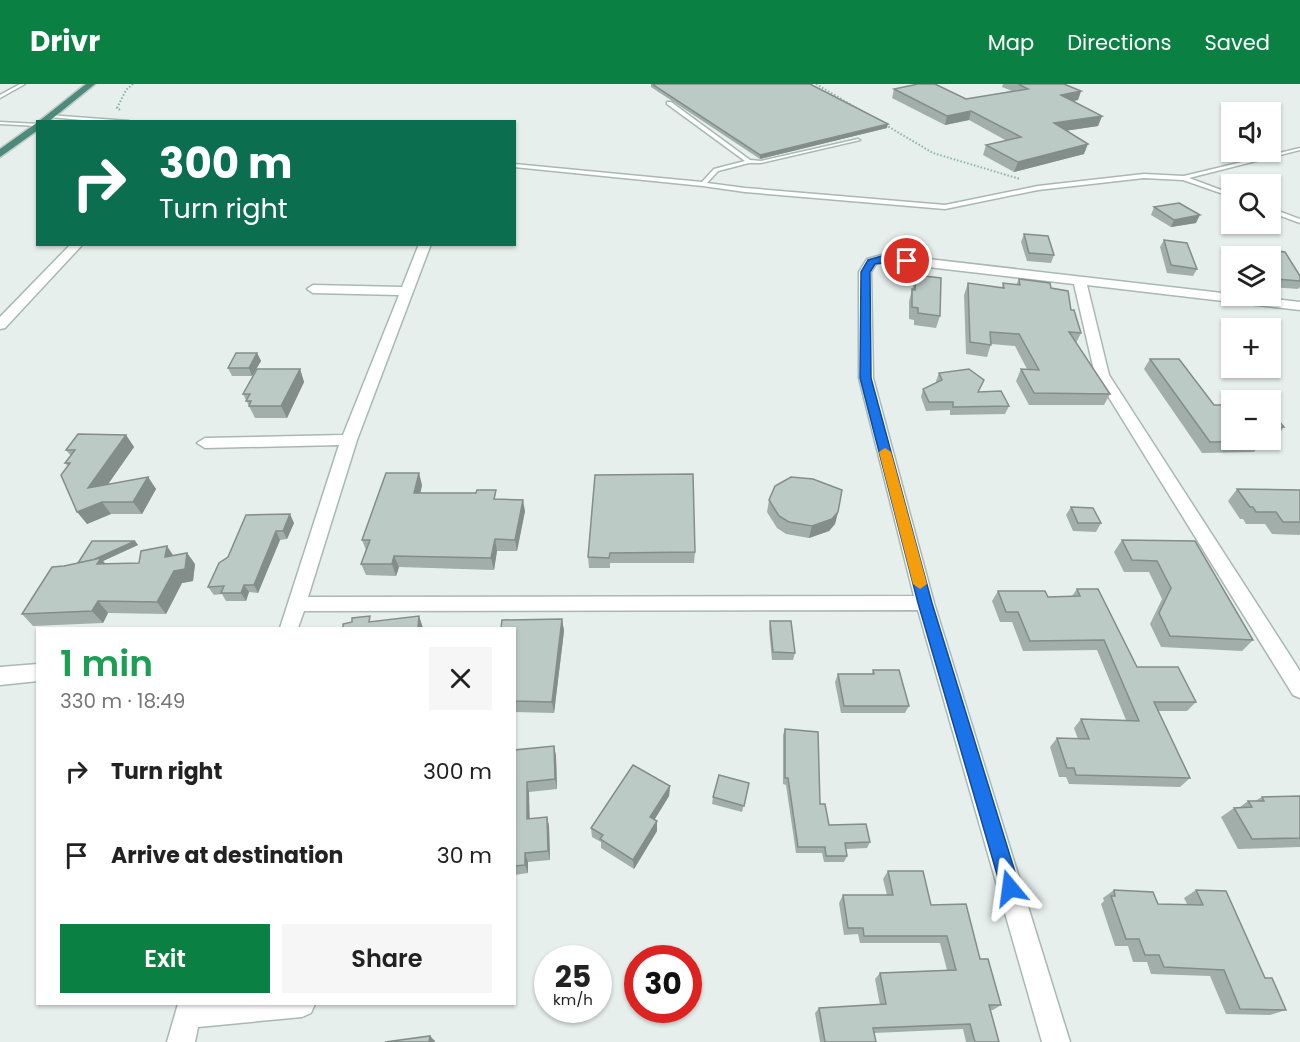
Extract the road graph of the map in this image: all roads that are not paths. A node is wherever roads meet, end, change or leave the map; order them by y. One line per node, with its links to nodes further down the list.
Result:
1 (23, 84): 3 (lane)
2 (91, 84): 5 (highway)
3 (0, 98)
4 (669, 103): 13 (lane)
5 (46, 119): 6 (lane)
6 (74, 120)
7 (0, 123): 8 (lane)
8 (36, 125)
9 (36, 127): 12 (highway)
10 (858, 140): 13 (lane)
11 (1300, 149): 15 (lane)
12 (0, 154)
13 (749, 161): 16 (lane)
14 (516, 165): 16 (lane)
15 (1184, 178): 16 (lane); 17 (lane)
16 (703, 184)
17 (1221, 192)
18 (1281, 214): 19 (lane)
19 (1300, 221)
20 (76, 246): 26 (street)
21 (424, 246): 24 (street)
22 (1080, 281): 25 (street); 29 (street); 34 (street)
23 (313, 289): 24 (street)
24 (407, 291): 27 (street)
25 (1300, 306)
26 (0, 325)
27 (349, 440): 28 (street); 30 (street)
28 (205, 443)
29 (925, 603): 30 (street); 38 (street)
30 (297, 604): 31 (street)
31 (289, 627)
32 (36, 672): 33 (street)
33 (0, 676)
34 (1300, 689)
35 (279, 1005): 36 (street)
36 (189, 1009): 37 (street)
37 (181, 1042)
38 (1056, 1042)

